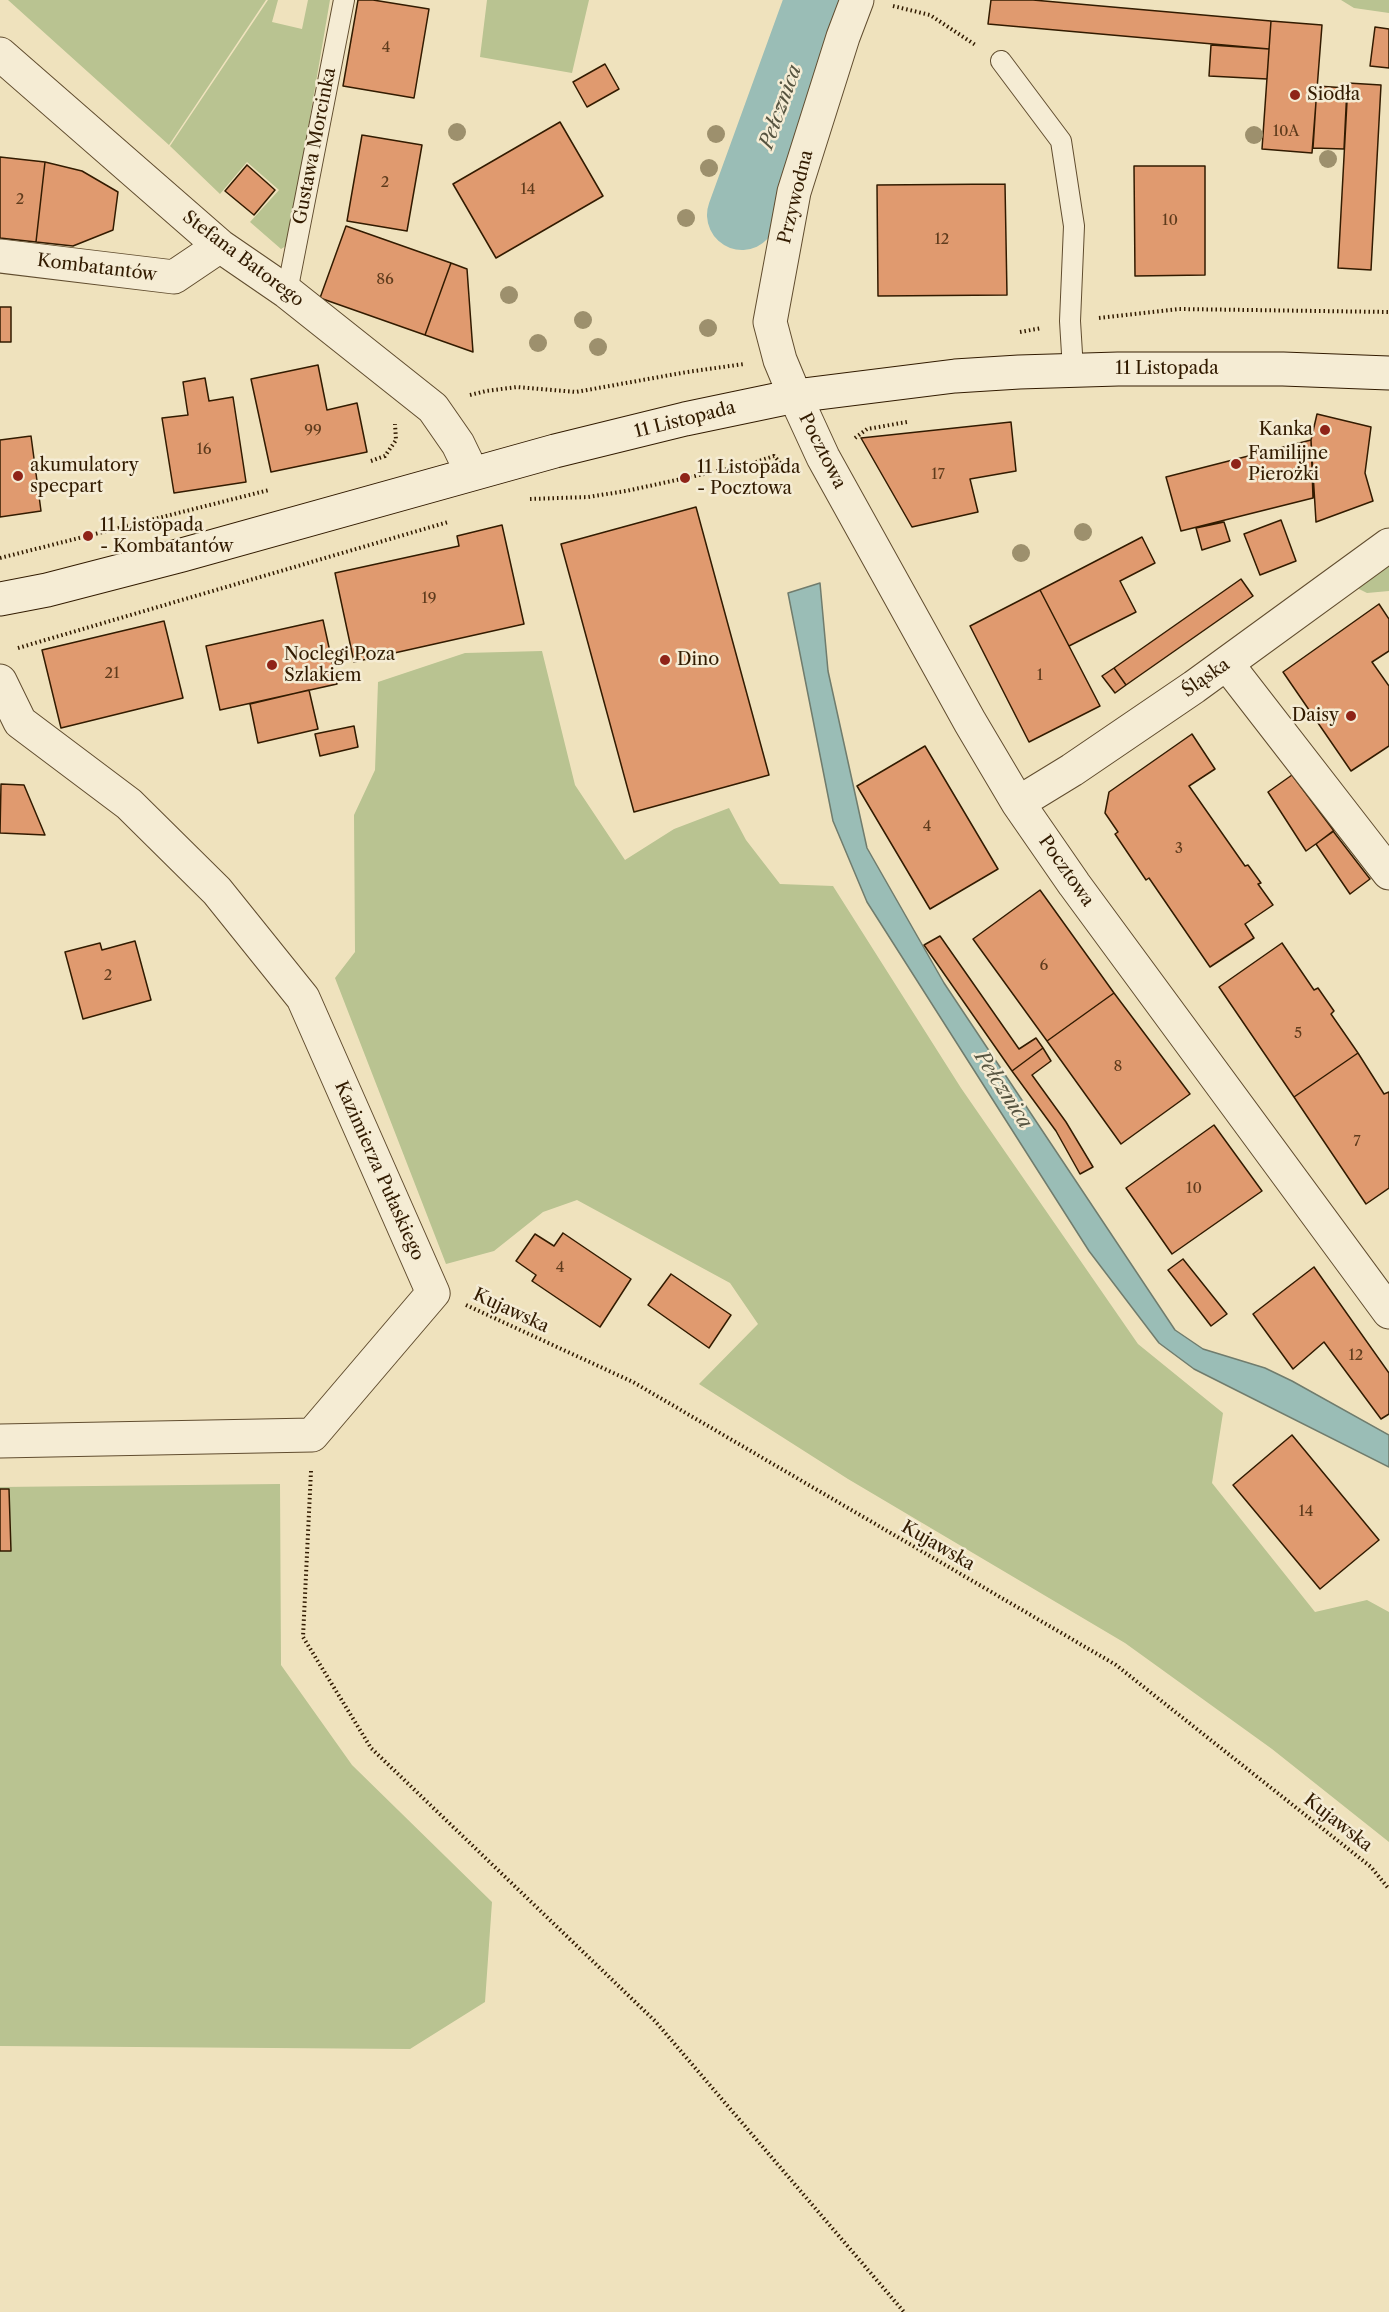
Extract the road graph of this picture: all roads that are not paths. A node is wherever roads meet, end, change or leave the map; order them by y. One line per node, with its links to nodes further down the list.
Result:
1 (344, 0): 7 (lane, Gustawa Morcinka)
2 (857, 0): 10 (street, Przywodna)
3 (0, 54): 5 (street, Stefana Batorego)
4 (1001, 61): 8 (lane)
5 (220, 246): 6 (street, Kombatantów); 7 (street, Stefana Batorego)
6 (0, 256)
7 (287, 292): 11 (street, Stefana Batorego)
8 (1073, 370): 9 (street, 11 Listopada); 10 (street, 11 Listopada)
9 (1389, 373)
10 (795, 396): 11 (street, 11 Listopada); 16 (street, Pocztowa)
11 (472, 473): 13 (street, 11 Listopada)
12 (1389, 545): 14 (street, Śląska)
13 (0, 600)
14 (1227, 664): 16 (street, Śląska); 17 (street)
15 (0, 681): 19 (street, Kazimierza Pułaskiego)
16 (1018, 803): 18 (street, Pocztowa)
17 (1389, 873)
18 (1389, 1312)
19 (0, 1441)

